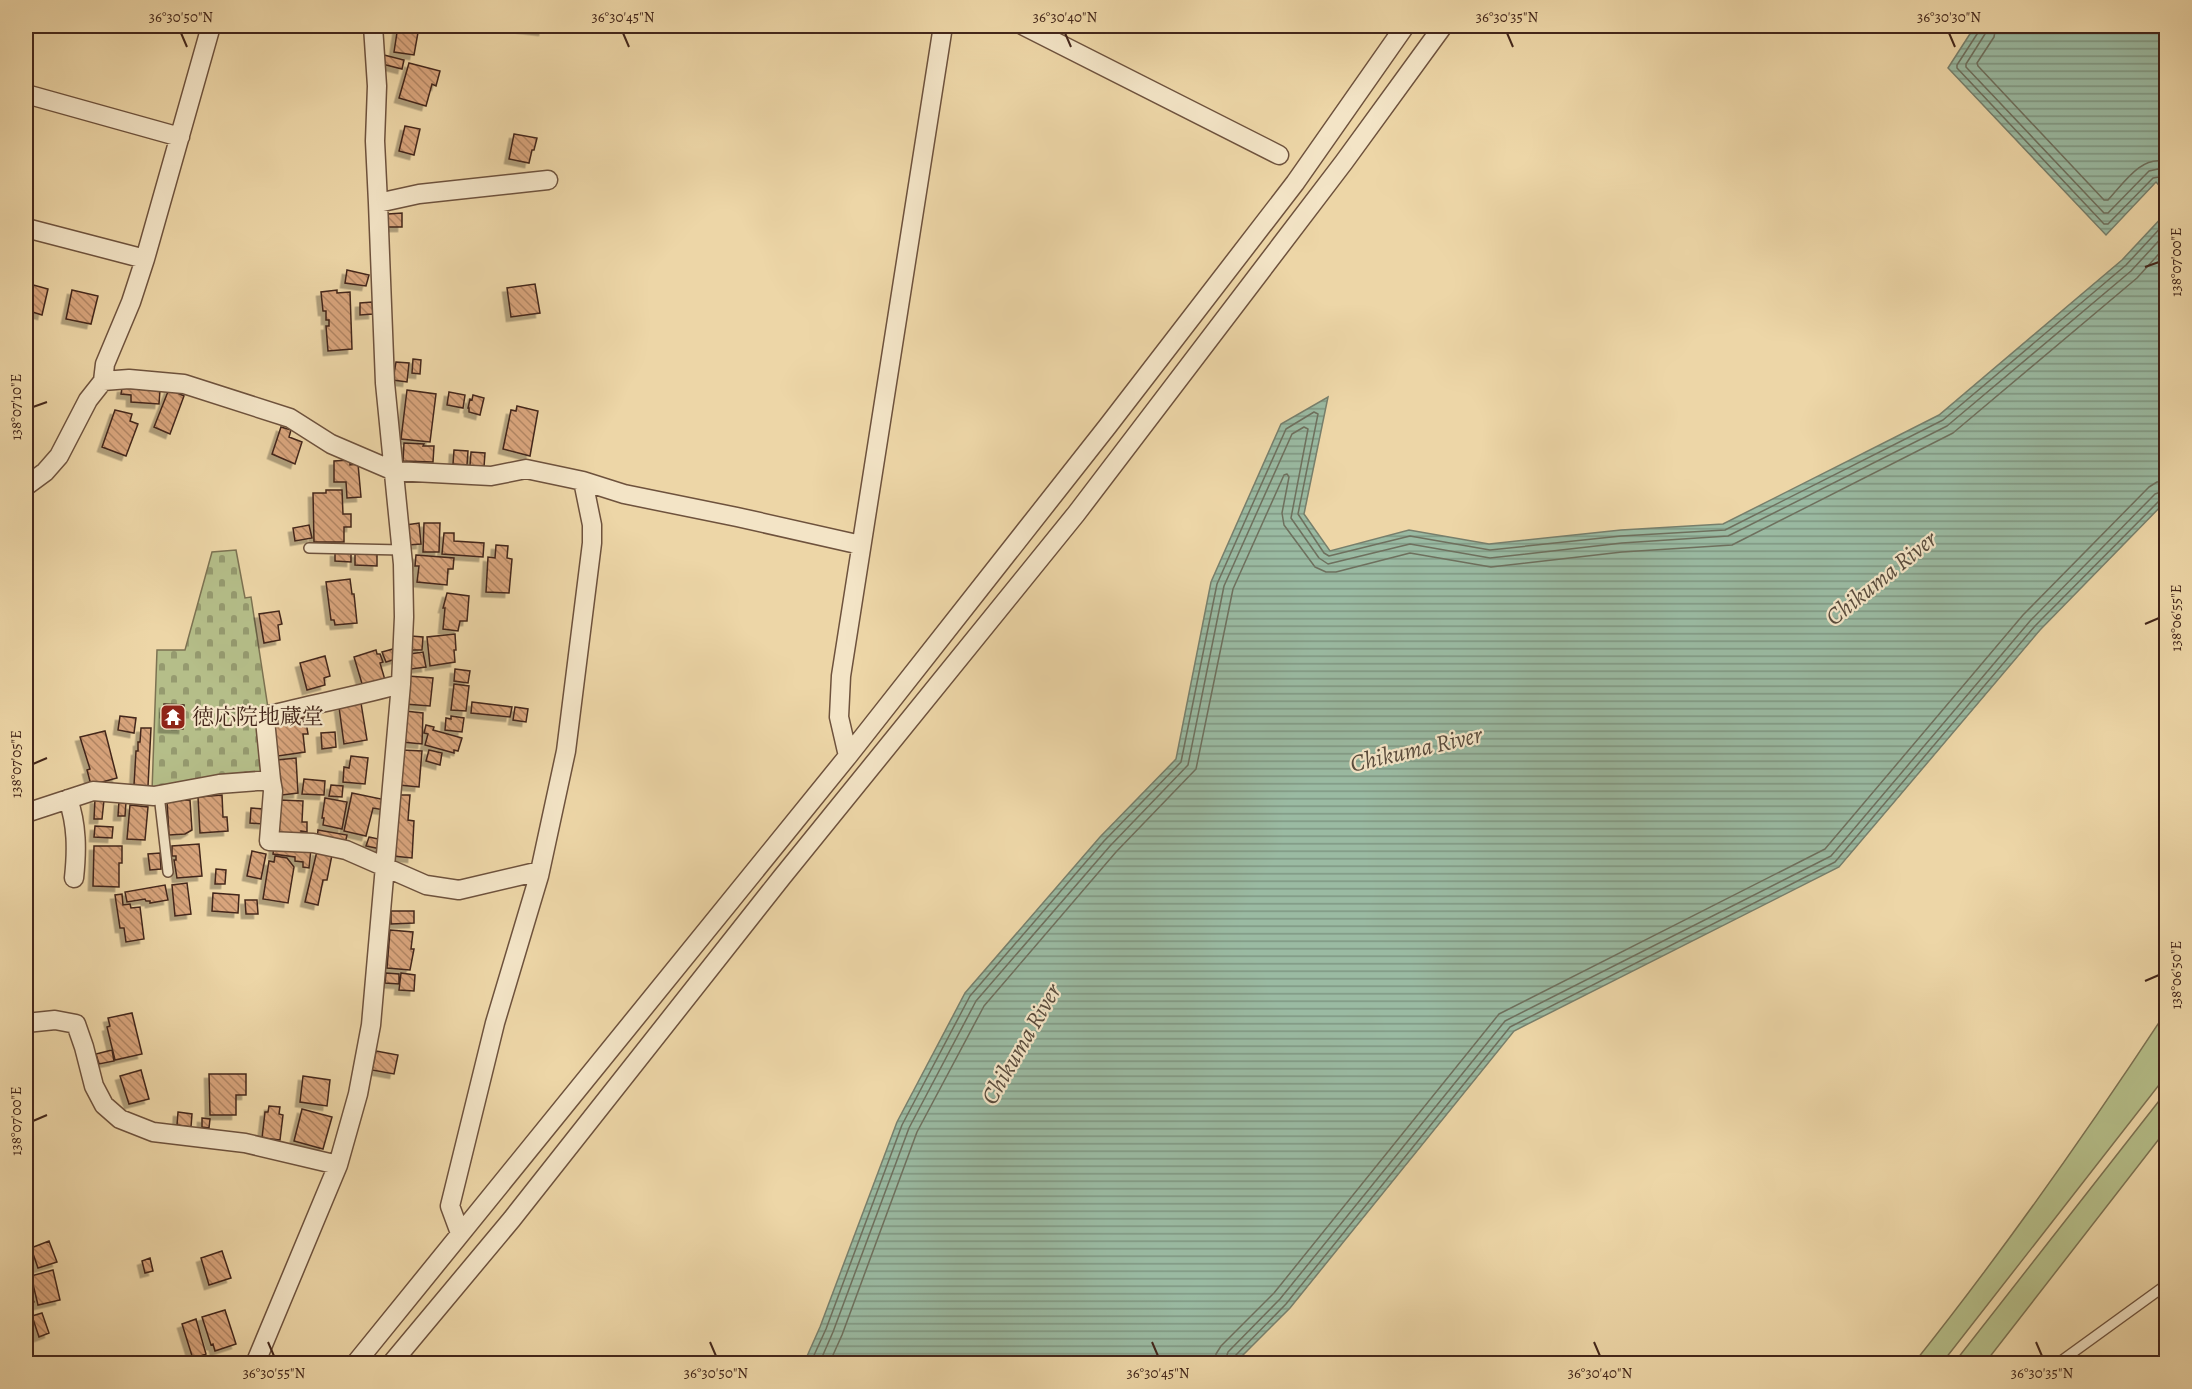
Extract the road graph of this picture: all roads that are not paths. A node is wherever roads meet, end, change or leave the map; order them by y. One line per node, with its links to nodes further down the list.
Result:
1 (211, 26): 8 (street)
2 (373, 26): 11 (street)
3 (943, 26): 18 (street)
4 (1024, 26): 9 (street)
5 (1405, 26): 22 (street)
6 (1443, 26): 37 (street)
7 (26, 94): 8 (street)
8 (180, 137): 13 (street)
9 (1279, 155)
10 (548, 180): 11 (street)
11 (378, 202): 15 (street)
12 (26, 228): 13 (street)
13 (145, 259): 14 (street)
14 (103, 381): 15 (street); 17 (street)
15 (394, 471): 16 (street); 20 (street)
16 (583, 481): 18 (street); 28 (street)
17 (26, 486)
18 (861, 545): 22 (street)
19 (309, 548): 20 (lane)
20 (402, 550): 21 (street)
21 (400, 684): 23 (street); 27 (street)
22 (848, 756): 33 (street)
23 (271, 780): 24 (street); 27 (street)
24 (159, 795): 25 (street); 29 (lane)
25 (68, 798): 26 (street); 30 (street)
26 (26, 813)
27 (386, 866): 28 (street); 32 (street)
28 (540, 871): 33 (street)
29 (168, 872)
30 (74, 878)
31 (26, 1023): 32 (street)
32 (338, 1165): 35 (street)
33 (460, 1233): 36 (street)
34 (2166, 1286): 38 (lane)
35 (255, 1364)
36 (355, 1364)
37 (391, 1364)
38 (2057, 1364)

